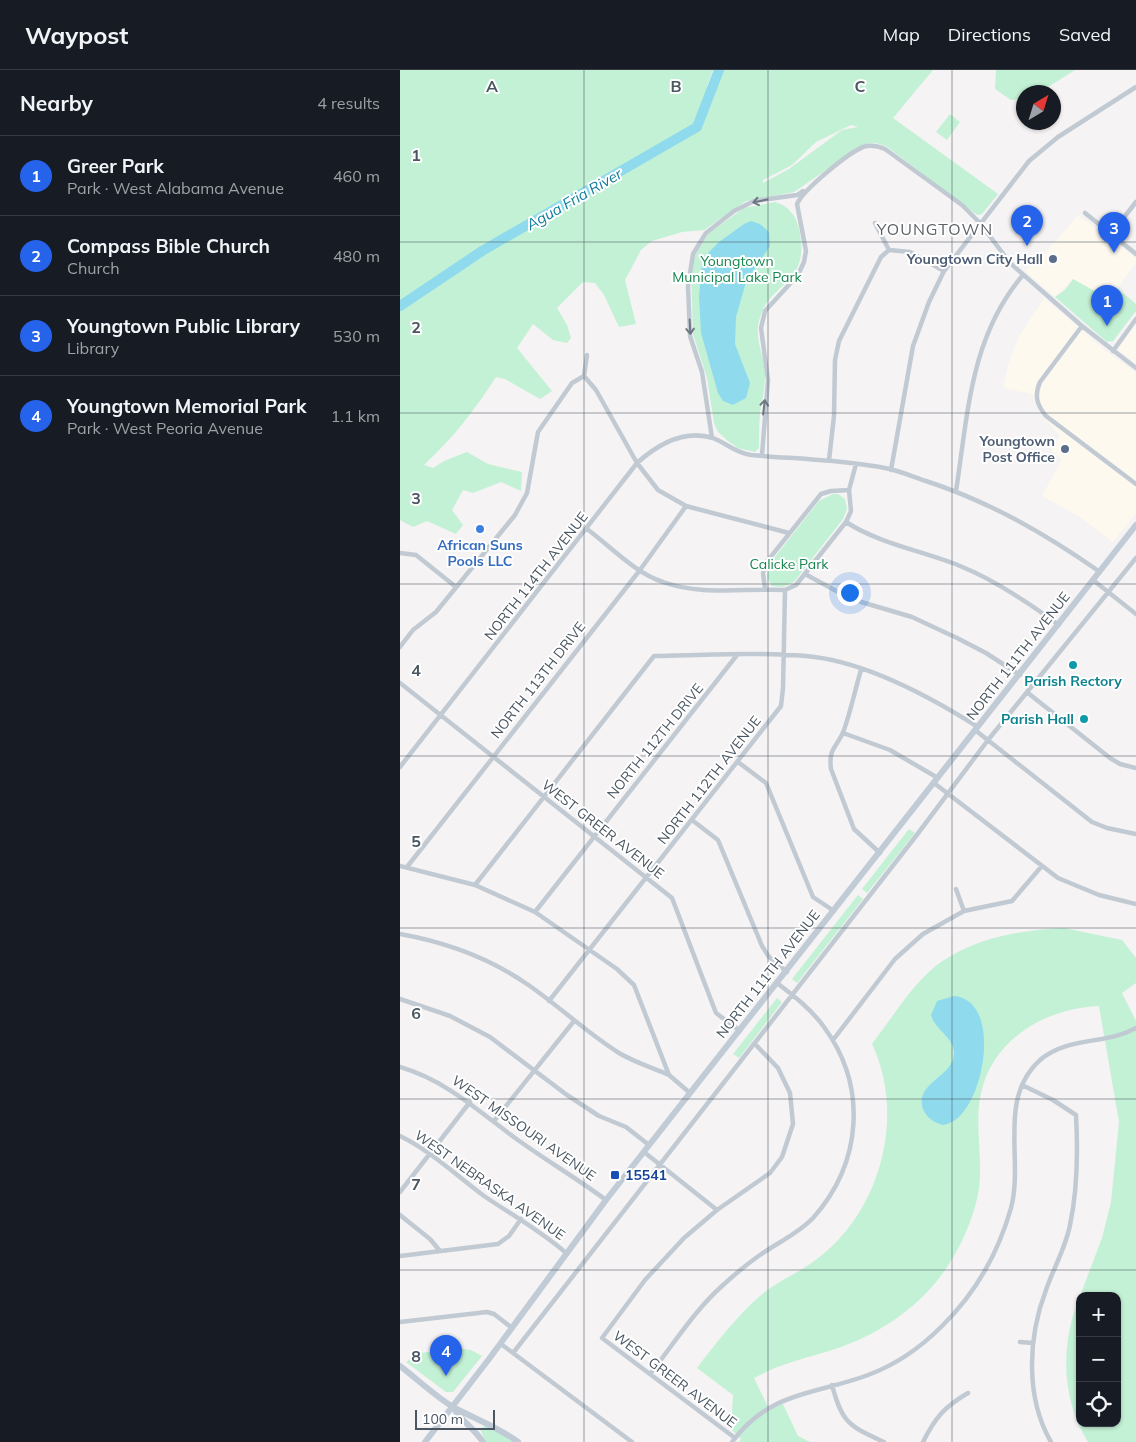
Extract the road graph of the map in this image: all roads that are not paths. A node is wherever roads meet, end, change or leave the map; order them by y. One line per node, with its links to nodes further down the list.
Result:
1 (1136, 87): 6 (street)
2 (807, 189): 6 (street); 18 (street, one-way to 18); 19 (street, one-way to 2)
3 (1136, 202): 7 (street)
4 (1085, 213): 7 (street)
5 (875, 223): 8 (street)
6 (980, 223): 10 (street); 11 (street)
7 (1111, 234): 9 (street)
8 (889, 250): 10 (street); 20 (street)
9 (1136, 254)
10 (944, 272): 23 (street)
11 (1023, 275): 13 (street); 26 (street)
12 (1136, 319): 14 (street)
13 (1082, 326): 14 (street); 24 (street)
14 (1113, 351): 16 (street)
15 (587, 355): 17 (street)
16 (1136, 368)
17 (584, 376): 21 (street); 38 (street)
18 (712, 438): 19 (street); 21 (street, NORTH 114TH AVENUE)
19 (762, 455): 20 (street)
20 (829, 460): 22 (street)
21 (637, 463): 27 (street); 30 (street, NORTH 114TH AVENUE)
22 (856, 464): 23 (street); 25 (street)
23 (891, 470): 26 (street)
24 (1136, 484)
25 (849, 490): 28 (street); 31 (street)
26 (956, 491): 35 (street)
27 (686, 506): 31 (street); 34 (street, NORTH 113TH DRIVE)
28 (846, 522): 36 (street); 43 (street)
29 (1136, 526): 35 (street, NORTH 111TH AVENUE)
30 (587, 529): 34 (street); 51 (street, NORTH 114TH AVENUE)
31 (789, 533): 39 (street)
32 (400, 553): 38 (street)
33 (1136, 558): 41 (street, NORTH 111TH AVENUE)
34 (640, 570): 39 (street); 55 (street, NORTH 113TH DRIVE)
35 (1100, 572): 37 (street, NORTH 111TH AVENUE)
36 (805, 574): 40 (street); 48 (street)
37 (1094, 580): 41 (street); 43 (street, NORTH 111TH AVENUE)
38 (456, 586): 44 (street)
39 (765, 589): 40 (street)
40 (785, 590): 46 (street, NORTH 112TH AVENUE)
41 (1109, 592): 42 (street); 50 (street, NORTH 111TH AVENUE)
42 (1136, 614)
43 (1059, 625): 48 (street, NORTH 111TH AVENUE)
44 (400, 647)
45 (737, 655): 46 (street); 61 (street); 64 (street, NORTH 112TH DRIVE)
46 (785, 656): 47 (street); 56 (street, NORTH 112TH AVENUE)
47 (861, 670): 52 (street); 53 (street)
48 (1020, 675): 52 (street, NORTH 111TH AVENUE)
49 (400, 683): 51 (street, WEST GREER AVENUE)
50 (1028, 693): 54 (street, NORTH 111TH AVENUE); 58 (street)
51 (440, 715): 55 (street, WEST GREER AVENUE); 57 (street, NORTH 114TH AVENUE)
52 (977, 729): 54 (street); 59 (street, NORTH 111TH AVENUE)
53 (843, 733): 59 (street); 65 (street)
54 (988, 740): 60 (street, NORTH 111TH AVENUE); 63 (street)
55 (492, 756): 61 (street, WEST GREER AVENUE); 67 (street, NORTH 113TH DRIVE)
56 (738, 762): 62 (street, NORTH 112TH AVENUE); 73 (street)
57 (400, 767)
58 (1136, 768)
59 (936, 781): 60 (street); 65 (street, NORTH 111TH AVENUE)
60 (948, 794): 68 (street); 80 (street, NORTH 111TH AVENUE)
61 (543, 797): 64 (street, WEST GREER AVENUE); 70 (street)
62 (692, 820): 69 (street, NORTH 112TH AVENUE); 78 (street)
63 (1136, 834)
64 (593, 836): 69 (street, WEST GREER AVENUE); 75 (street, NORTH 112TH DRIVE)
65 (880, 853): 73 (street, NORTH 111TH AVENUE)
66 (400, 866): 67 (street)
67 (408, 867): 70 (street)
68 (1041, 867): 72 (street); 74 (street)
69 (646, 877): 77 (street, NORTH 112TH AVENUE); 85 (street, WEST GREER AVENUE)
70 (475, 885): 75 (street)
71 (956, 889): 74 (street)
72 (1136, 904)
73 (834, 911): 78 (street, NORTH 111TH AVENUE)
74 (964, 911): 86 (street)
75 (535, 912): 77 (street)
76 (400, 934): 82 (street)
77 (590, 949): 82 (street, NORTH 112TH AVENUE); 90 (street)
78 (786, 972): 79 (street, NORTH 111TH AVENUE)
79 (777, 983): 80 (street); 85 (street, NORTH 111TH AVENUE)
80 (793, 996): 86 (street); 87 (street, NORTH 111TH AVENUE)
81 (400, 999): 89 (street)
82 (548, 1001): 83 (street)
83 (574, 1021): 89 (street); 90 (street)
84 (1136, 1028): 91 (street)
85 (740, 1031): 92 (street, NORTH 111TH AVENUE)
86 (833, 1040): 115 (street)
87 (755, 1044): 99 (street, NORTH 111TH AVENUE); 102 (street)
88 (400, 1067): 93 (street, WEST MISSOURI AVENUE)
89 (534, 1070): 94 (street); 96 (street)
90 (668, 1075): 92 (street)
91 (1022, 1085): 111 (street); 116 (street)
92 (690, 1093): 96 (street, NORTH 111TH AVENUE)
93 (470, 1102): 94 (street, WEST MISSOURI AVENUE); 98 (street)
94 (494, 1122): 101 (street, WEST MISSOURI AVENUE)
95 (400, 1136): 98 (street, WEST NEBRASKA AVENUE)
96 (649, 1145): 97 (street, NORTH 111TH AVENUE)
97 (644, 1152): 99 (street); 101 (street, NORTH 111TH AVENUE)
98 (429, 1154): 100 (street); 104 (street, WEST NEBRASKA AVENUE)
99 (660, 1165): 102 (street); 113 (street, NORTH 111TH AVENUE)
100 (400, 1192)
101 (606, 1200): 106 (street, NORTH 111TH AVENUE)
102 (717, 1210): 115 (street, WEST GREER AVENUE)
103 (400, 1215): 105 (street)
104 (522, 1219): 105 (street); 106 (street, WEST NEBRASKA AVENUE)
105 (440, 1251): 107 (street)
106 (566, 1253): 109 (street, NORTH 111TH AVENUE)
107 (400, 1256)
108 (400, 1322): 109 (street)
109 (512, 1328): 112 (street, NORTH 111TH AVENUE)
110 (1020, 1342): 111 (street)
111 (1033, 1343): 126 (street)
112 (501, 1344): 113 (street); 118 (street, NORTH 111TH AVENUE)
113 (513, 1353): 123 (street)
114 (400, 1366): 118 (street)
115 (650, 1374): 119 (street, WEST GREER AVENUE)
116 (832, 1385): 119 (street); 124 (street)
117 (968, 1393): 125 (street)
118 (453, 1406): 120 (street, NORTH 111TH AVENUE); 121 (street); 122 (street)
119 (734, 1440)
120 (425, 1442)
121 (483, 1442)
122 (518, 1442)
123 (632, 1442)
124 (884, 1442)
125 (923, 1442)
126 (1051, 1442)

